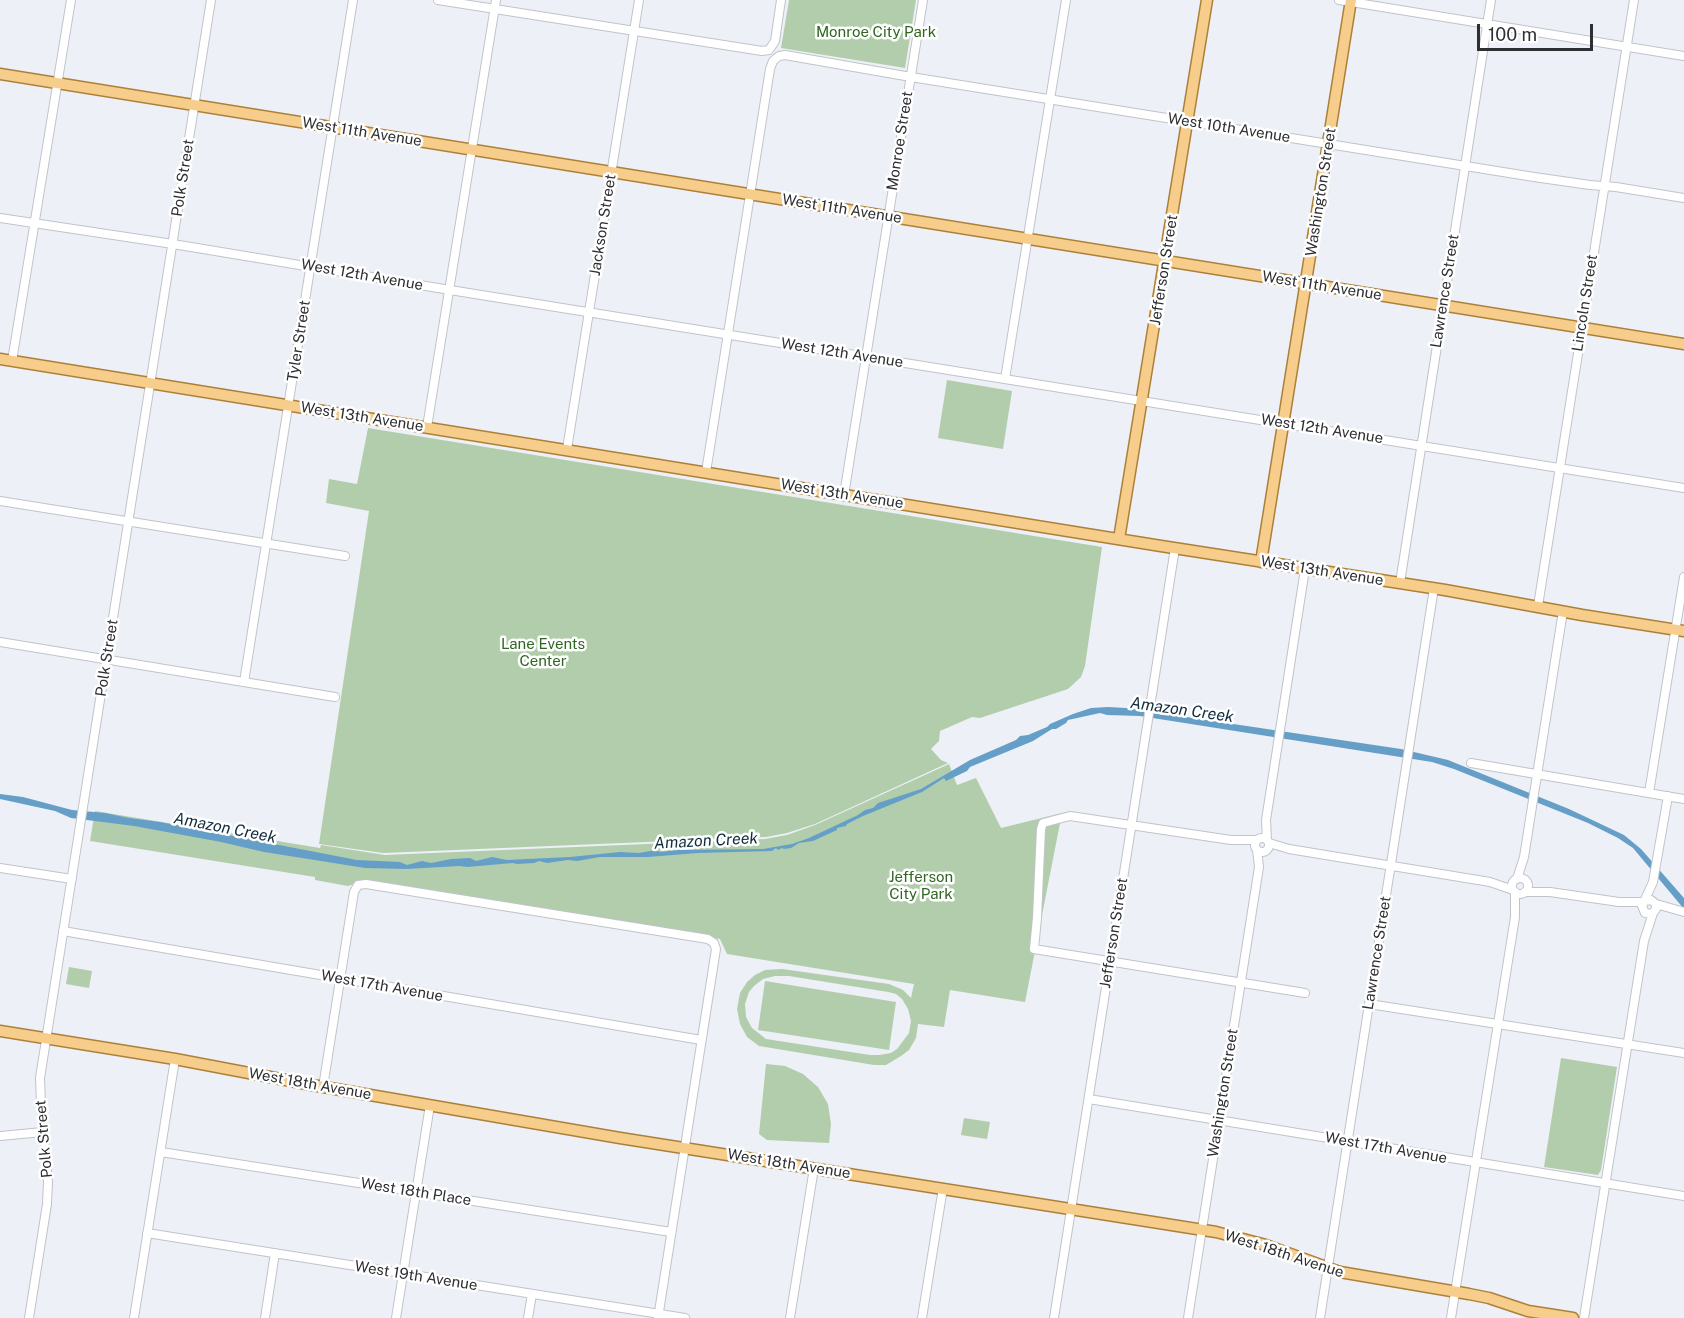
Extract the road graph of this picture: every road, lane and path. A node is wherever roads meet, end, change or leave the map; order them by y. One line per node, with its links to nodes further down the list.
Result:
1 (70, 0): 21 (street)
2 (211, 0): 23 (street, Polk Street)
3 (353, 0): 25 (street, Tyler Street)
4 (438, 0): 14 (street)
5 (639, 0): 16 (street, Jackson Street)
6 (781, 0): 16 (street)
7 (923, 0): 20 (street, Monroe Street)
8 (1066, 0): 22 (street)
9 (1207, 0): 24 (main road, Jefferson Street)
10 (1339, 0): 13 (street)
11 (1491, 0): 15 (street, Lawrence Street)
12 (1634, 0): 17 (street, Lincoln Street)
13 (1351, 1): 15 (street); 26 (main road, Washington Street)
14 (495, 5): 16 (street); 27 (street)
15 (1487, 24): 17 (street); 28 (street, Lawrence Street)
16 (634, 32): 29 (street, Jackson Street)
17 (1626, 47): 18 (street); 30 (street, Lincoln Street)
18 (1684, 56)
19 (0, 74): 21 (main road, West 11th Avenue)
20 (911, 77): 22 (street, West 10th Avenue); 31 (street, West 10th Avenue); 33 (street, Monroe Street)
21 (57, 84): 23 (main road, West 11th Avenue); 35 (street)
22 (1050, 99): 24 (street, West 10th Avenue); 36 (street)
23 (194, 106): 25 (main road, West 11th Avenue); 37 (street, Polk Street)
24 (1187, 121): 26 (street, West 10th Avenue); 38 (main road, Jefferson Street)
25 (333, 128): 27 (main road, West 11th Avenue); 39 (street, Tyler Street)
26 (1329, 143): 28 (street, West 10th Avenue); 40 (main road, Washington Street)
27 (472, 150): 29 (main road, West 11th Avenue); 41 (street)
28 (1465, 165): 30 (street, West 10th Avenue); 42 (street, Lawrence Street)
29 (611, 172): 31 (main road, West 11th Avenue); 43 (street, Jackson Street)
30 (1604, 186): 32 (street, West 10th Avenue); 44 (street, Lincoln Street)
31 (749, 195): 33 (main road, West 11th Avenue); 45 (street)
32 (1684, 198)
33 (888, 217): 36 (main road, West 11th Avenue); 47 (street, Monroe Street)
34 (0, 218): 35 (street, West 12th Avenue)
35 (35, 223): 37 (street, West 12th Avenue); 49 (street)
36 (1027, 239): 38 (main road, West 11th Avenue); 50 (street)
37 (173, 244): 39 (street, West 12th Avenue); 51 (street, Polk Street)
38 (1165, 261): 40 (main road, West 11th Avenue); 52 (main road, Jefferson Street)
39 (310, 266): 41 (street, West 12th Avenue); 53 (street, Tyler Street)
40 (1305, 284): 42 (main road, West 11th Avenue); 54 (main road, Washington Street)
41 (450, 290): 43 (street, West 12th Avenue); 55 (street)
42 (1443, 306): 44 (main road, West 11th Avenue); 56 (street, Lawrence Street)
43 (589, 312): 45 (street, West 12th Avenue); 57 (street, Jackson Street)
44 (1581, 327): 46 (main road, West 11th Avenue); 58 (street, Lincoln Street)
45 (728, 334): 47 (street, West 12th Avenue); 59 (street)
46 (1684, 344)
47 (866, 356): 50 (street, West 12th Avenue); 61 (street, Monroe Street)
48 (0, 359): 49 (main road, West 13th Avenue)
49 (12, 361): 51 (main road, West 13th Avenue)
50 (1005, 379): 52 (street, West 12th Avenue)
51 (150, 383): 53 (main road, West 13th Avenue); 63 (street, Polk Street)
52 (1142, 401): 54 (street, West 12th Avenue); 64 (main road, Jefferson Street)
53 (289, 405): 55 (main road, West 13th Avenue); 65 (street, Tyler Street)
54 (1283, 423): 56 (street, West 12th Avenue); 68 (main road, Washington Street)
55 (427, 427): 57 (main road, West 13th Avenue)
56 (1421, 445): 58 (street, West 12th Avenue); 71 (street, Lawrence Street)
57 (567, 449): 59 (main road, West 13th Avenue)
58 (1559, 468): 60 (street, West 12th Avenue); 73 (street, Lincoln Street)
59 (706, 472): 61 (main road, West 13th Avenue)
60 (1684, 488)
61 (844, 495): 64 (main road, West 13th Avenue)
62 (0, 501): 63 (street)
63 (128, 522): 65 (street); 77 (street, Polk Street)
64 (1119, 539): 66 (main road, West 13th Avenue)
65 (267, 544): 67 (street); 78 (street, Tyler Street)
66 (1175, 548): 68 (main road, West 13th Avenue); 85 (street, Jefferson Street)
67 (345, 556)
68 (1261, 561): 69 (main road, West 13th Avenue)
69 (1305, 569): 71 (main road, West 13th Avenue); 86 (street, Washington Street)
70 (1684, 577): 75 (street)
71 (1400, 583): 72 (main road, West 13th Avenue)
72 (1434, 588): 73 (main road, West 13th Avenue); 87 (street, Lawrence Street)
73 (1538, 606): 74 (main road, West 13th Avenue)
74 (1563, 611): 75 (main road, West 13th Avenue); 81 (street)
75 (1679, 630): 82 (street)
76 (0, 642): 77 (street)
77 (107, 660): 78 (street); 89 (street, Polk Street)
78 (244, 681): 79 (street)
79 (334, 697)
80 (1471, 764): 81 (street)
81 (1537, 775): 82 (street); 90 (street)
82 (1649, 793): 83 (street)
83 (1668, 796): 84 (street); 91 (street)
84 (1684, 799)
85 (1132, 826): 86 (street); 94 (street, Jefferson Street); 94 (street)
86 (1262, 845): 87 (street); 96 (street, Washington Street)
87 (1390, 866): 90 (street); 98 (street, Lawrence Street)
88 (0, 868): 89 (street)
89 (72, 879): 93 (street, Polk Street)
90 (1520, 887): 91 (street); 99 (street)
91 (1649, 907): 92 (street); 103 (street)
92 (1683, 912)
93 (63, 931): 95 (street, West 17th Avenue); 101 (street, Polk Street)
94 (1110, 961): 96 (street); 107 (street, Jefferson Street)
95 (340, 979): 102 (street, West 17th Avenue); 102 (street); 106 (street)
96 (1241, 982): 97 (street); 109 (street, Washington Street)
97 (1305, 993)
98 (1369, 1004): 99 (street); 112 (street, Lawrence Street)
99 (1498, 1024): 103 (street); 115 (street)
100 (0, 1031): 101 (main road, West 18th Avenue)
101 (46, 1039): 105 (main road, West 18th Avenue); 110 (street, Polk Street)
102 (701, 1040): 113 (street)
103 (1626, 1045): 104 (street); 117 (street)
104 (1684, 1053)
105 (175, 1059): 106 (main road, West 18th Avenue); 114 (street)
106 (323, 1087): 108 (main road, West 18th Avenue)
107 (1089, 1099): 109 (street, West 17th Avenue); 121 (street, Jefferson Street)
108 (430, 1105): 113 (main road, West 18th Avenue); 119 (street)
109 (1219, 1120): 112 (street, West 17th Avenue); 122 (street, Washington Street)
110 (43, 1132): 111 (street); 131 (street, Polk Street)
111 (0, 1137)
112 (1347, 1141): 115 (street, West 17th Avenue); 126 (street, Lawrence Street)
113 (685, 1148): 116 (main road, West 18th Avenue); 123 (street)
114 (160, 1152): 119 (street, West 18th Place); 124 (street)
115 (1476, 1163): 117 (street, West 17th Avenue); 128 (street)
116 (814, 1168): 118 (main road, West 18th Avenue); 137 (street)
117 (1605, 1184): 120 (street, West 17th Avenue); 144 (street)
118 (943, 1188): 121 (main road, West 18th Avenue); 138 (street)
119 (416, 1192): 123 (street, West 18th Place); 127 (street)
120 (1684, 1196)
121 (1071, 1209): 122 (main road, West 18th Avenue); 139 (street, Jefferson Street)
122 (1201, 1230): 126 (main road, West 18th Avenue); 140 (street, Washington Street)
123 (671, 1232): 130 (street)
124 (147, 1233): 125 (street, West 19th Avenue); 132 (street)
125 (275, 1253): 127 (street, West 19th Avenue); 133 (street)
126 (1328, 1268): 128 (main road, West 18th Avenue); 141 (street, Lawrence Street)
127 (403, 1274): 129 (street, West 19th Avenue); 134 (street)
128 (1456, 1292): 142 (street); 143 (main road, West 18th Avenue)
129 (532, 1294): 130 (street, West 19th Avenue); 135 (street)
130 (658, 1316): 136 (street, West 19th Avenue)
131 (29, 1318)
132 (134, 1318)
133 (265, 1318)
134 (396, 1318)
135 (528, 1318)
136 (684, 1318)
137 (790, 1318)
138 (922, 1318)
139 (1054, 1318)
140 (1188, 1318)
141 (1320, 1318)
142 (1451, 1318)
143 (1573, 1318)
144 (1584, 1318)

